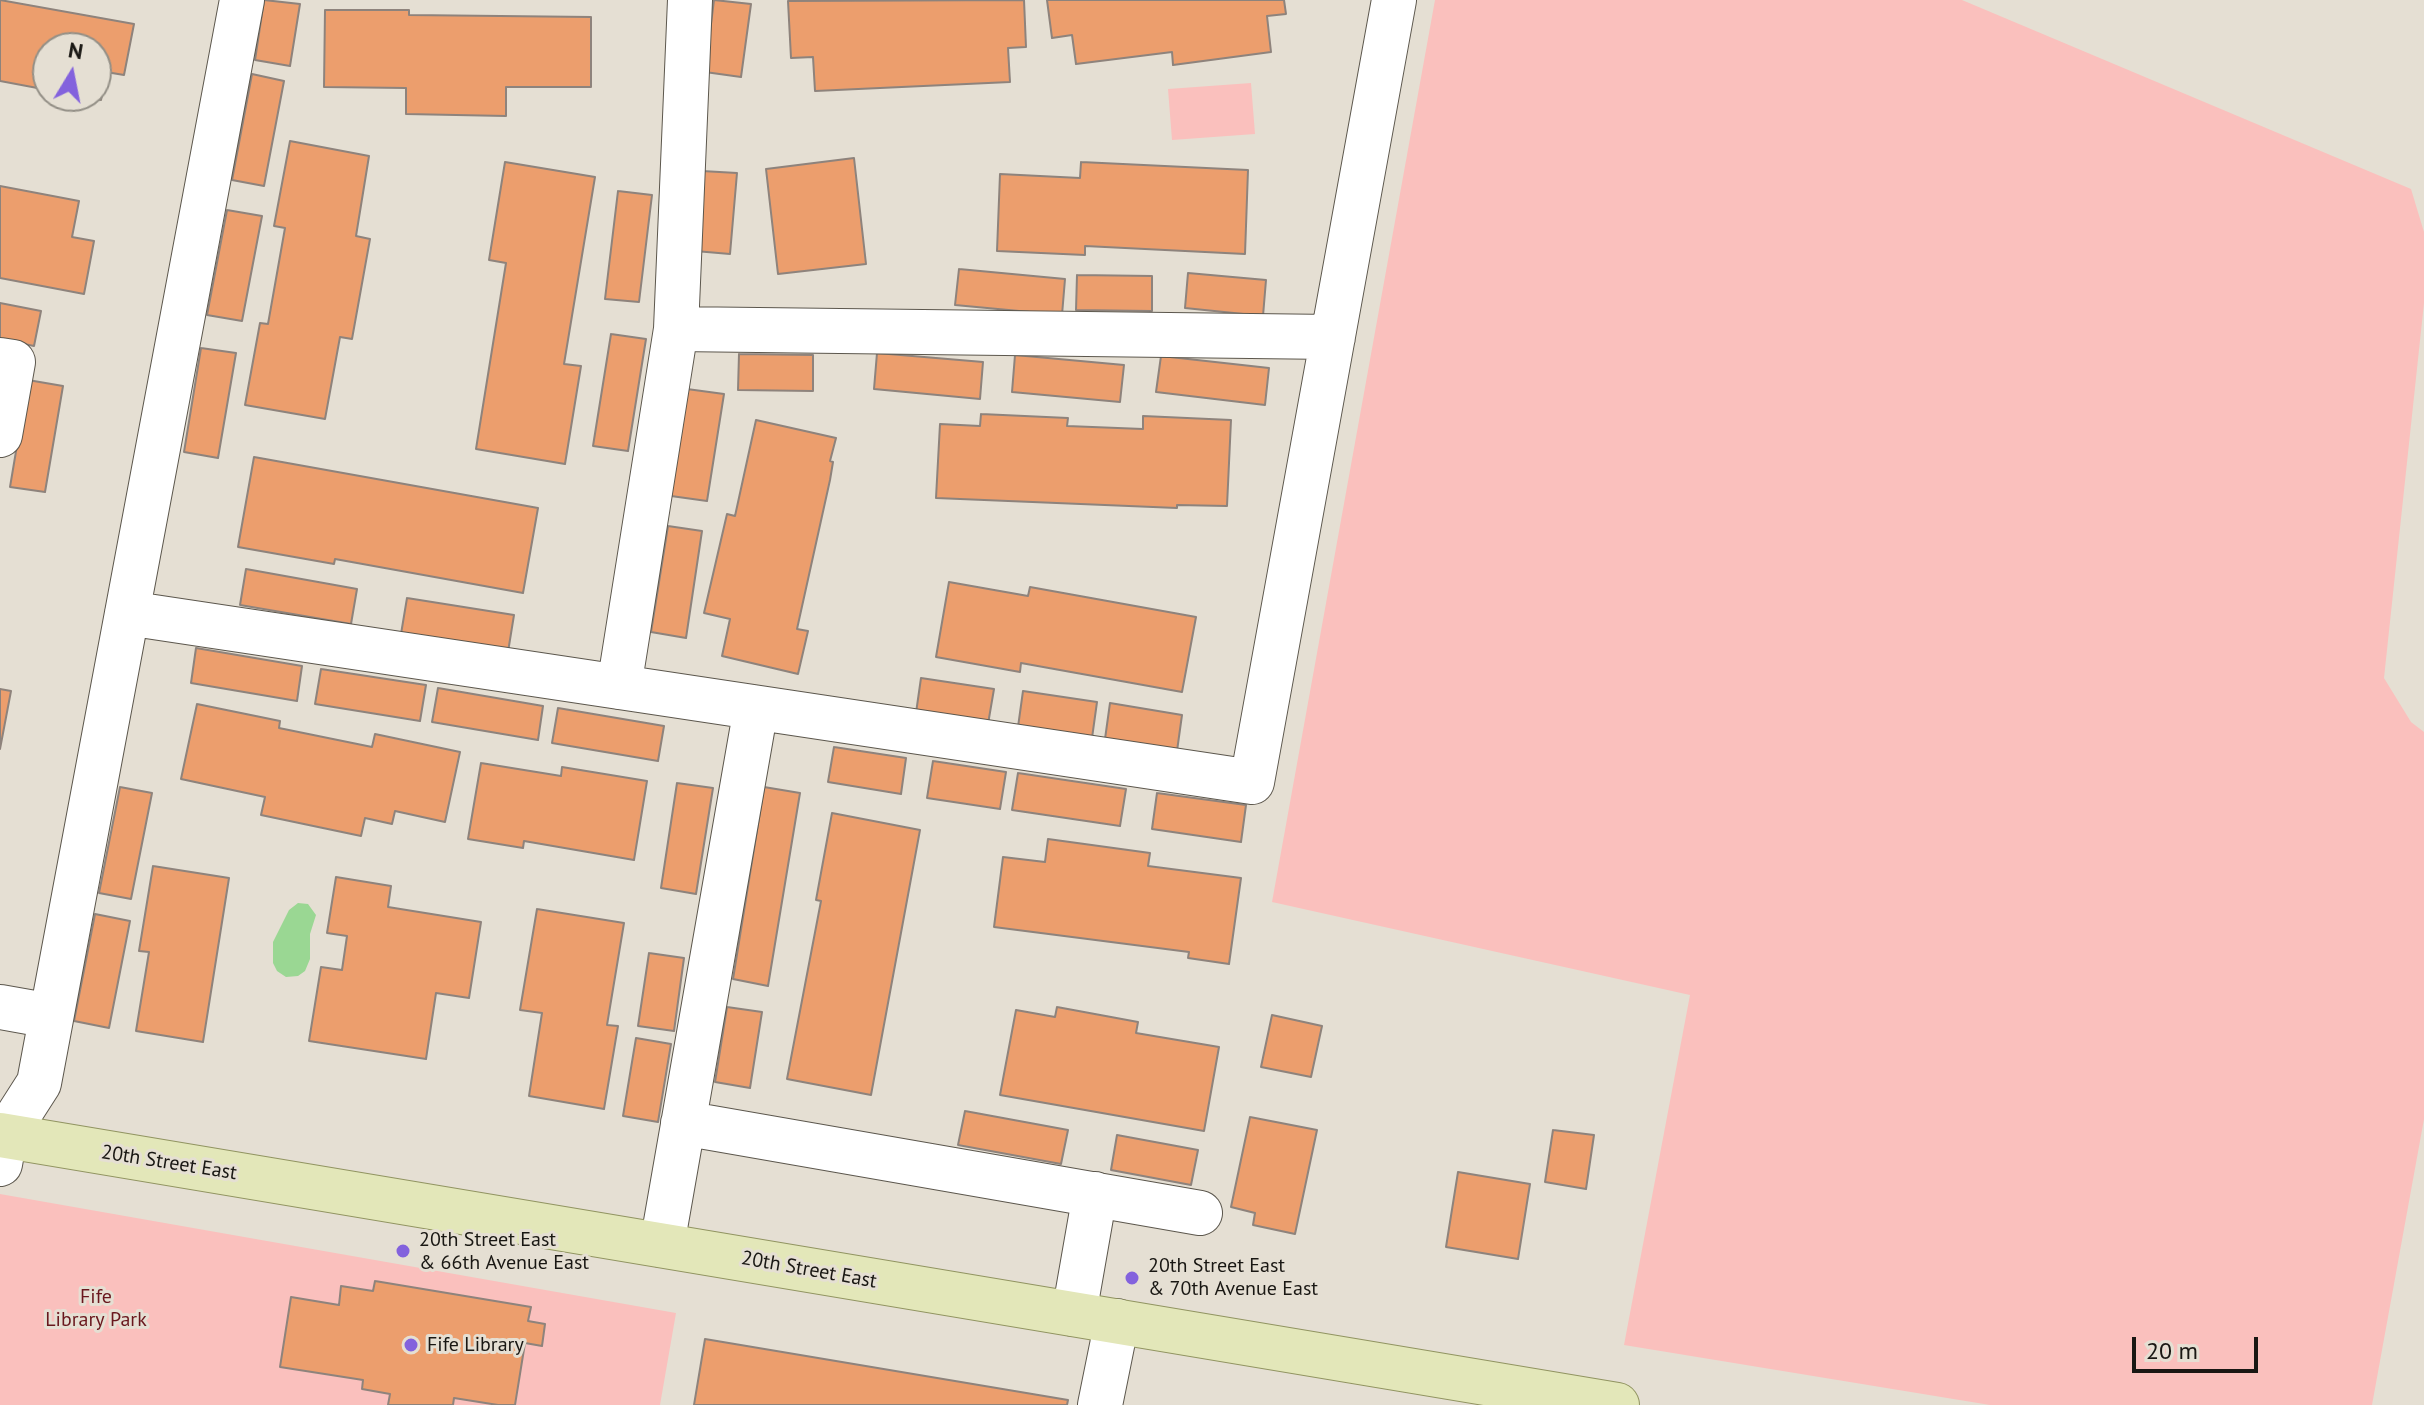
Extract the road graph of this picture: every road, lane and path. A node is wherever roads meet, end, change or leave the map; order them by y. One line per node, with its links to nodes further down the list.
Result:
1 (242, 0): 8 (lane)
2 (690, 0): 4 (lane)
3 (1394, 0): 5 (lane)
4 (676, 329): 5 (lane); 9 (lane)
5 (1333, 337): 10 (lane)
6 (0, 360): 7 (lane)
7 (0, 435)
8 (127, 613): 9 (lane); 12 (lane)
9 (619, 687): 10 (lane)
10 (756, 708): 13 (lane)
11 (0, 1007): 12 (lane)
12 (51, 1016): 14 (lane)
13 (683, 1123): 15 (lane); 17 (lane)
14 (2, 1145): 17 (main road, 20th Street East)
15 (1095, 1194): 16 (lane); 18 (lane)
16 (1200, 1213)
17 (662, 1245): 18 (main road, 20th Street East)
18 (1074, 1314): 19 (main road, 20th Street East)
19 (1117, 1321): 20 (main road, 20th Street East); 21 (lane)
20 (1598, 1403)
21 (1100, 1405)

